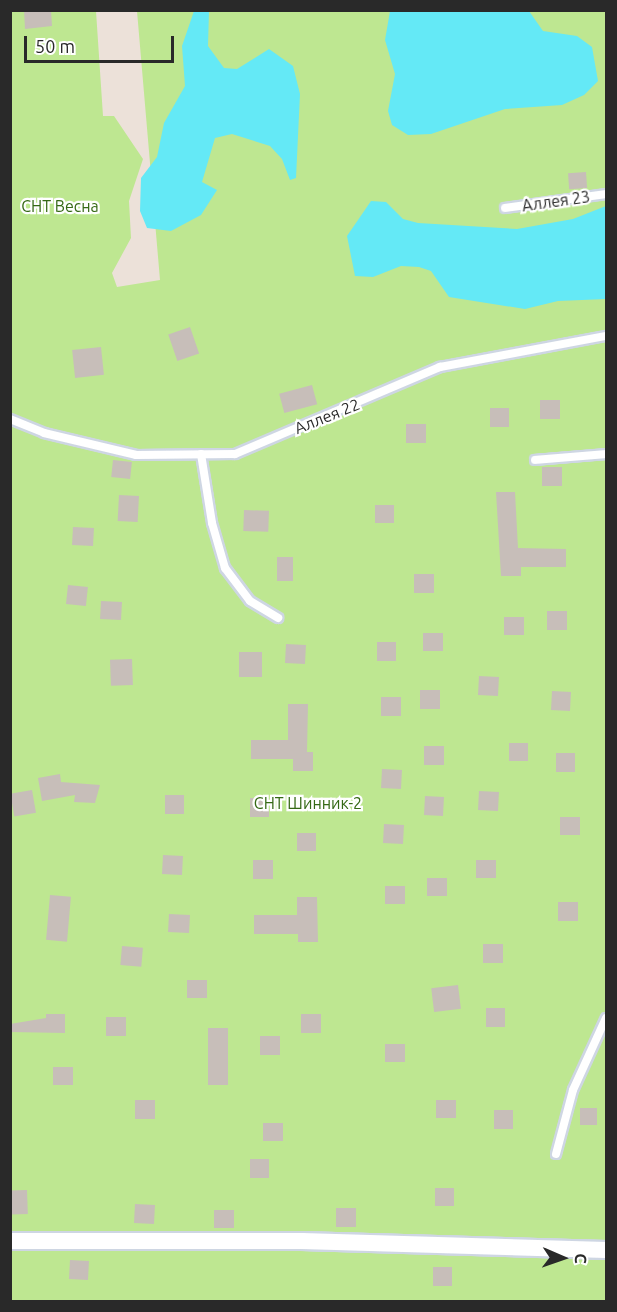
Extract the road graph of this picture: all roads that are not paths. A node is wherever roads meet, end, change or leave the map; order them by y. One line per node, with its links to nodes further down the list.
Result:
1 (606, 194): 2 (lane, Аллея 23)
2 (505, 208)
3 (606, 336): 5 (lane, Аллея 22)
4 (10, 420): 5 (lane, Аллея 22)
5 (201, 454): 8 (lane)
6 (606, 454): 7 (lane)
7 (535, 460)
8 (279, 618)
9 (606, 1018): 10 (lane)
10 (556, 1154)
11 (10, 1241): 12 (street)
12 (606, 1250)

